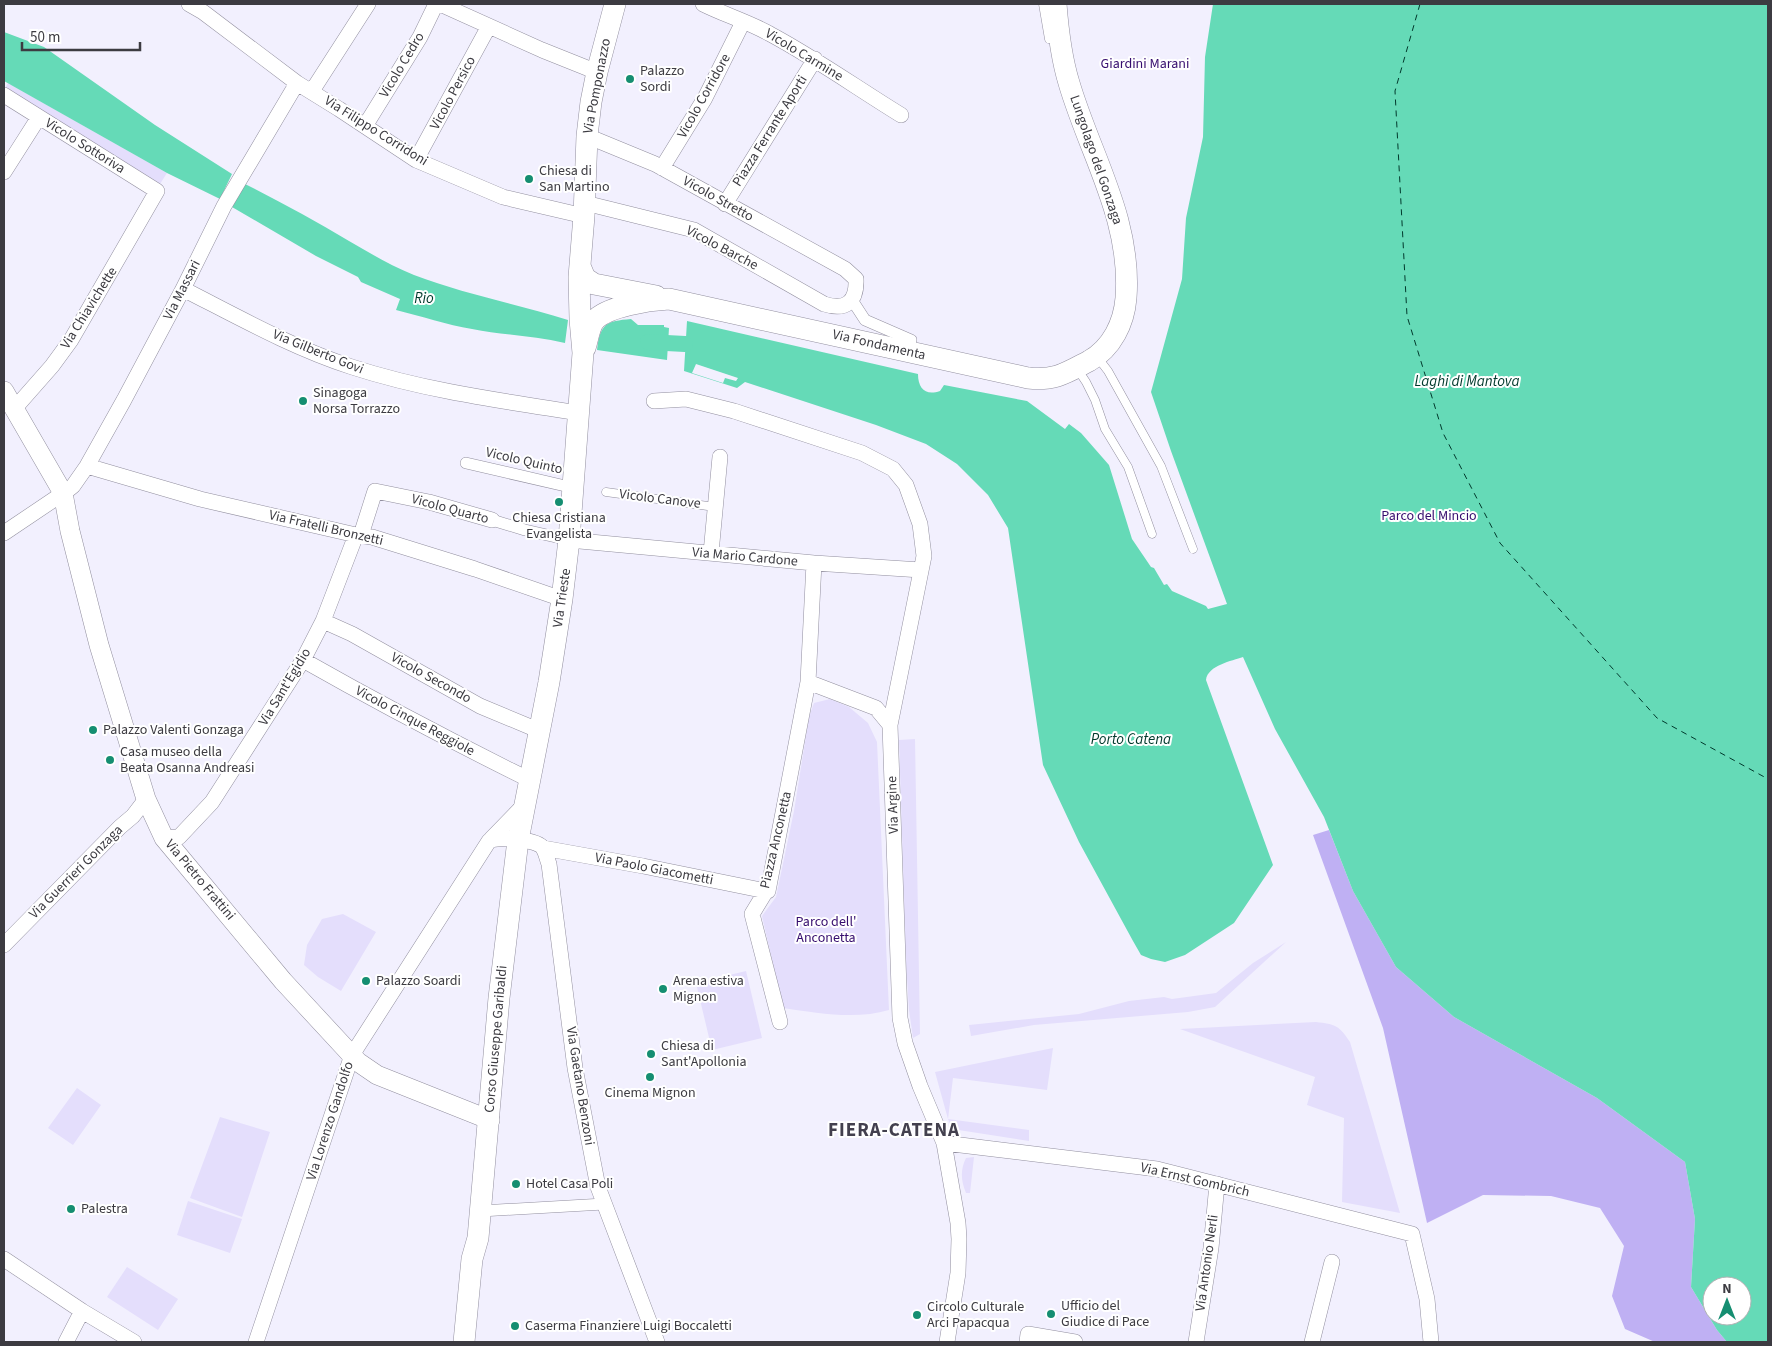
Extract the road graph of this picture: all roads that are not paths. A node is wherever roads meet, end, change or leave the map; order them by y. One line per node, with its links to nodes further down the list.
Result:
1 (188, 4): 15 (street, Via Filippo Corridoni)
2 (368, 4): 16 (street)
3 (436, 4): 20 (street, Vicolo Cedro)
4 (440, 4): 10 (street)
5 (615, 4): 13 (main road, Via Pomponazzo)
6 (703, 4): 9 (street, Vicolo Carmine)
7 (1043, 4): 11 (lane)
8 (1056, 4): 28 (main road, Lungolago del Gonzaga)
9 (743, 22): 12 (street, Vicolo Carmine); 23 (street, Vicolo Corridore)
10 (489, 26): 13 (street); 22 (street, Vicolo Persico)
11 (1051, 46)
12 (815, 58): 18 (street, Vicolo Carmine); 26 (street, Piazza Ferrante Aporti)
13 (598, 72): 21 (main road, Via Pomponazzo)
14 (1060, 81): 28 (lane)
15 (297, 84): 16 (street, Via Filippo Corridoni); 30 (street, Via Massari)
16 (312, 91): 20 (street, Via Filippo Corridoni)
17 (4, 95): 19 (street, Vicolo Sottoriva)
18 (901, 115)
19 (39, 117): 24 (street); 25 (street, Vicolo Sottoriva)
20 (365, 126): 22 (street, Via Filippo Corridoni)
21 (587, 136): 23 (street, Vicolo Stretto); 27 (main road, Via Pomponazzo)
22 (416, 160): 27 (street, Via Filippo Corridoni)
23 (662, 168): 26 (street, Vicolo Stretto)
24 (4, 172)
25 (152, 201): 40 (street, Via Chiavichette)
26 (725, 204): 32 (street, Vicolo Stretto)
27 (584, 210): 29 (main road, Via Pomponazzo); 32 (street, Vicolo Barche)
28 (1115, 210): 37 (main road, Lungolago del Gonzaga)
29 (580, 266): 31 (main road, Via Fondamenta); 34 (main road, Via Pomponazzo)
30 (183, 289): 41 (street, Via Gilberto Govi); 44 (street, Via Massari)
31 (669, 298): 33 (main road, Via Fondamenta); 36 (main road, Via Fondamenta)
32 (852, 300): 36 (street)
33 (604, 314): 35 (main road, Via Trieste)
34 (580, 319): 35 (main road, Via Trieste)
35 (583, 353): 41 (main road, Via Trieste)
36 (908, 356): 37 (main road, Via Fondamenta)
37 (1087, 362): 51 (lane); 54 (lane)
38 (4, 391): 40 (street, Via Pietro Frattini)
39 (654, 401): 57 (street, Via Argine)
40 (15, 408): 47 (street, Via Pietro Frattini)
41 (579, 413): 45 (main road, Via Trieste)
42 (720, 457): 48 (street, Vicolo Canove)
43 (466, 463): 45 (street, Vicolo Quinto)
44 (86, 466): 47 (street, Via Massari); 52 (street, Via Fratelli Bronzetti)
45 (574, 488): 53 (main road, Via Trieste)
46 (606, 492): 48 (lane, Vicolo Canove)
47 (63, 493): 50 (street, Via Massari); 65 (street, Via Pietro Frattini)
48 (715, 506): 55 (street, Vicolo Canove)
49 (492, 520): 52 (street, Vicolo Quarto); 53 (street, Vicolo Quarto)
50 (4, 533)
51 (1152, 534)
52 (358, 535): 58 (street, Via Fratelli Bronzetti); 59 (street, Via Sant'Egidio)
53 (569, 540): 55 (street, Via Mario Cardone); 58 (main road, Via Trieste)
54 (1193, 549)
55 (711, 553): 56 (street, Via Mario Cardone)
56 (814, 563): 57 (street, Via Mario Cardone); 61 (street, Piazza Anconetta)
57 (920, 570): 62 (street, Via Argine)
58 (562, 599): 63 (main road, Via Trieste)
59 (323, 621): 60 (street, Via Sant'Egidio); 63 (street, Vicolo Secondo)
60 (302, 660): 64 (street, Vicolo Cinque Reggiole); 67 (street, Via Sant'Egidio)
61 (808, 682): 62 (street); 71 (street, Piazza Anconetta)
62 (890, 726): 76 (street, Via Argine)
63 (540, 731): 64 (main road, Via Trieste)
64 (530, 780): 66 (main road, Via Trieste)
65 (146, 798): 67 (street, Via Pietro Frattini); 72 (street, Via Guerrieri Gonzaga)
66 (525, 804): 68 (street, Via Lorenzo Gandolfo); 69 (main road, Via Trieste)
67 (164, 838): 74 (street, Via Pietro Frattini)
68 (491, 839): 69 (street); 74 (street, Via Lorenzo Gandolfo)
69 (518, 840): 70 (street); 75 (main road, Corso Giuseppe Garibaldi)
70 (543, 848): 71 (street, Via Paolo Giacometti); 78 (street, Via Gaetano Benzoni)
71 (766, 891): 73 (street, Piazza Anconetta)
72 (4, 945)
73 (780, 1022)
74 (352, 1055): 75 (street, Via Pietro Frattini); 88 (street, Via Lorenzo Gandolfo)
75 (490, 1120): 79 (main road, Corso Giuseppe Garibaldi)
76 (944, 1143): 77 (street, Via Ernst Gombrich); 92 (street, Via Argine)
77 (1218, 1184): 94 (street, Via Antonio Nerli); 95 (street, Via Ernst Gombrich)
78 (604, 1204): 79 (street); 91 (street, Via Gaetano Benzoni)
79 (481, 1211): 80 (main road, Corso Giuseppe Garibaldi)
80 (478, 1238): 89 (main road, Corso Giuseppe Garibaldi); 90 (main road, Corso Giuseppe Garibaldi)
81 (4, 1259): 83 (street)
82 (1326, 1270): 85 (street)
83 (82, 1310): 86 (street); 87 (street)
84 (1028, 1338): 93 (street)
85 (1310, 1338)
86 (66, 1342)
87 (134, 1342)
88 (256, 1342)
89 (464, 1342)
90 (479, 1342)
91 (657, 1342)
92 (947, 1342)
93 (1075, 1342)
94 (1196, 1342)
95 (1431, 1342)

